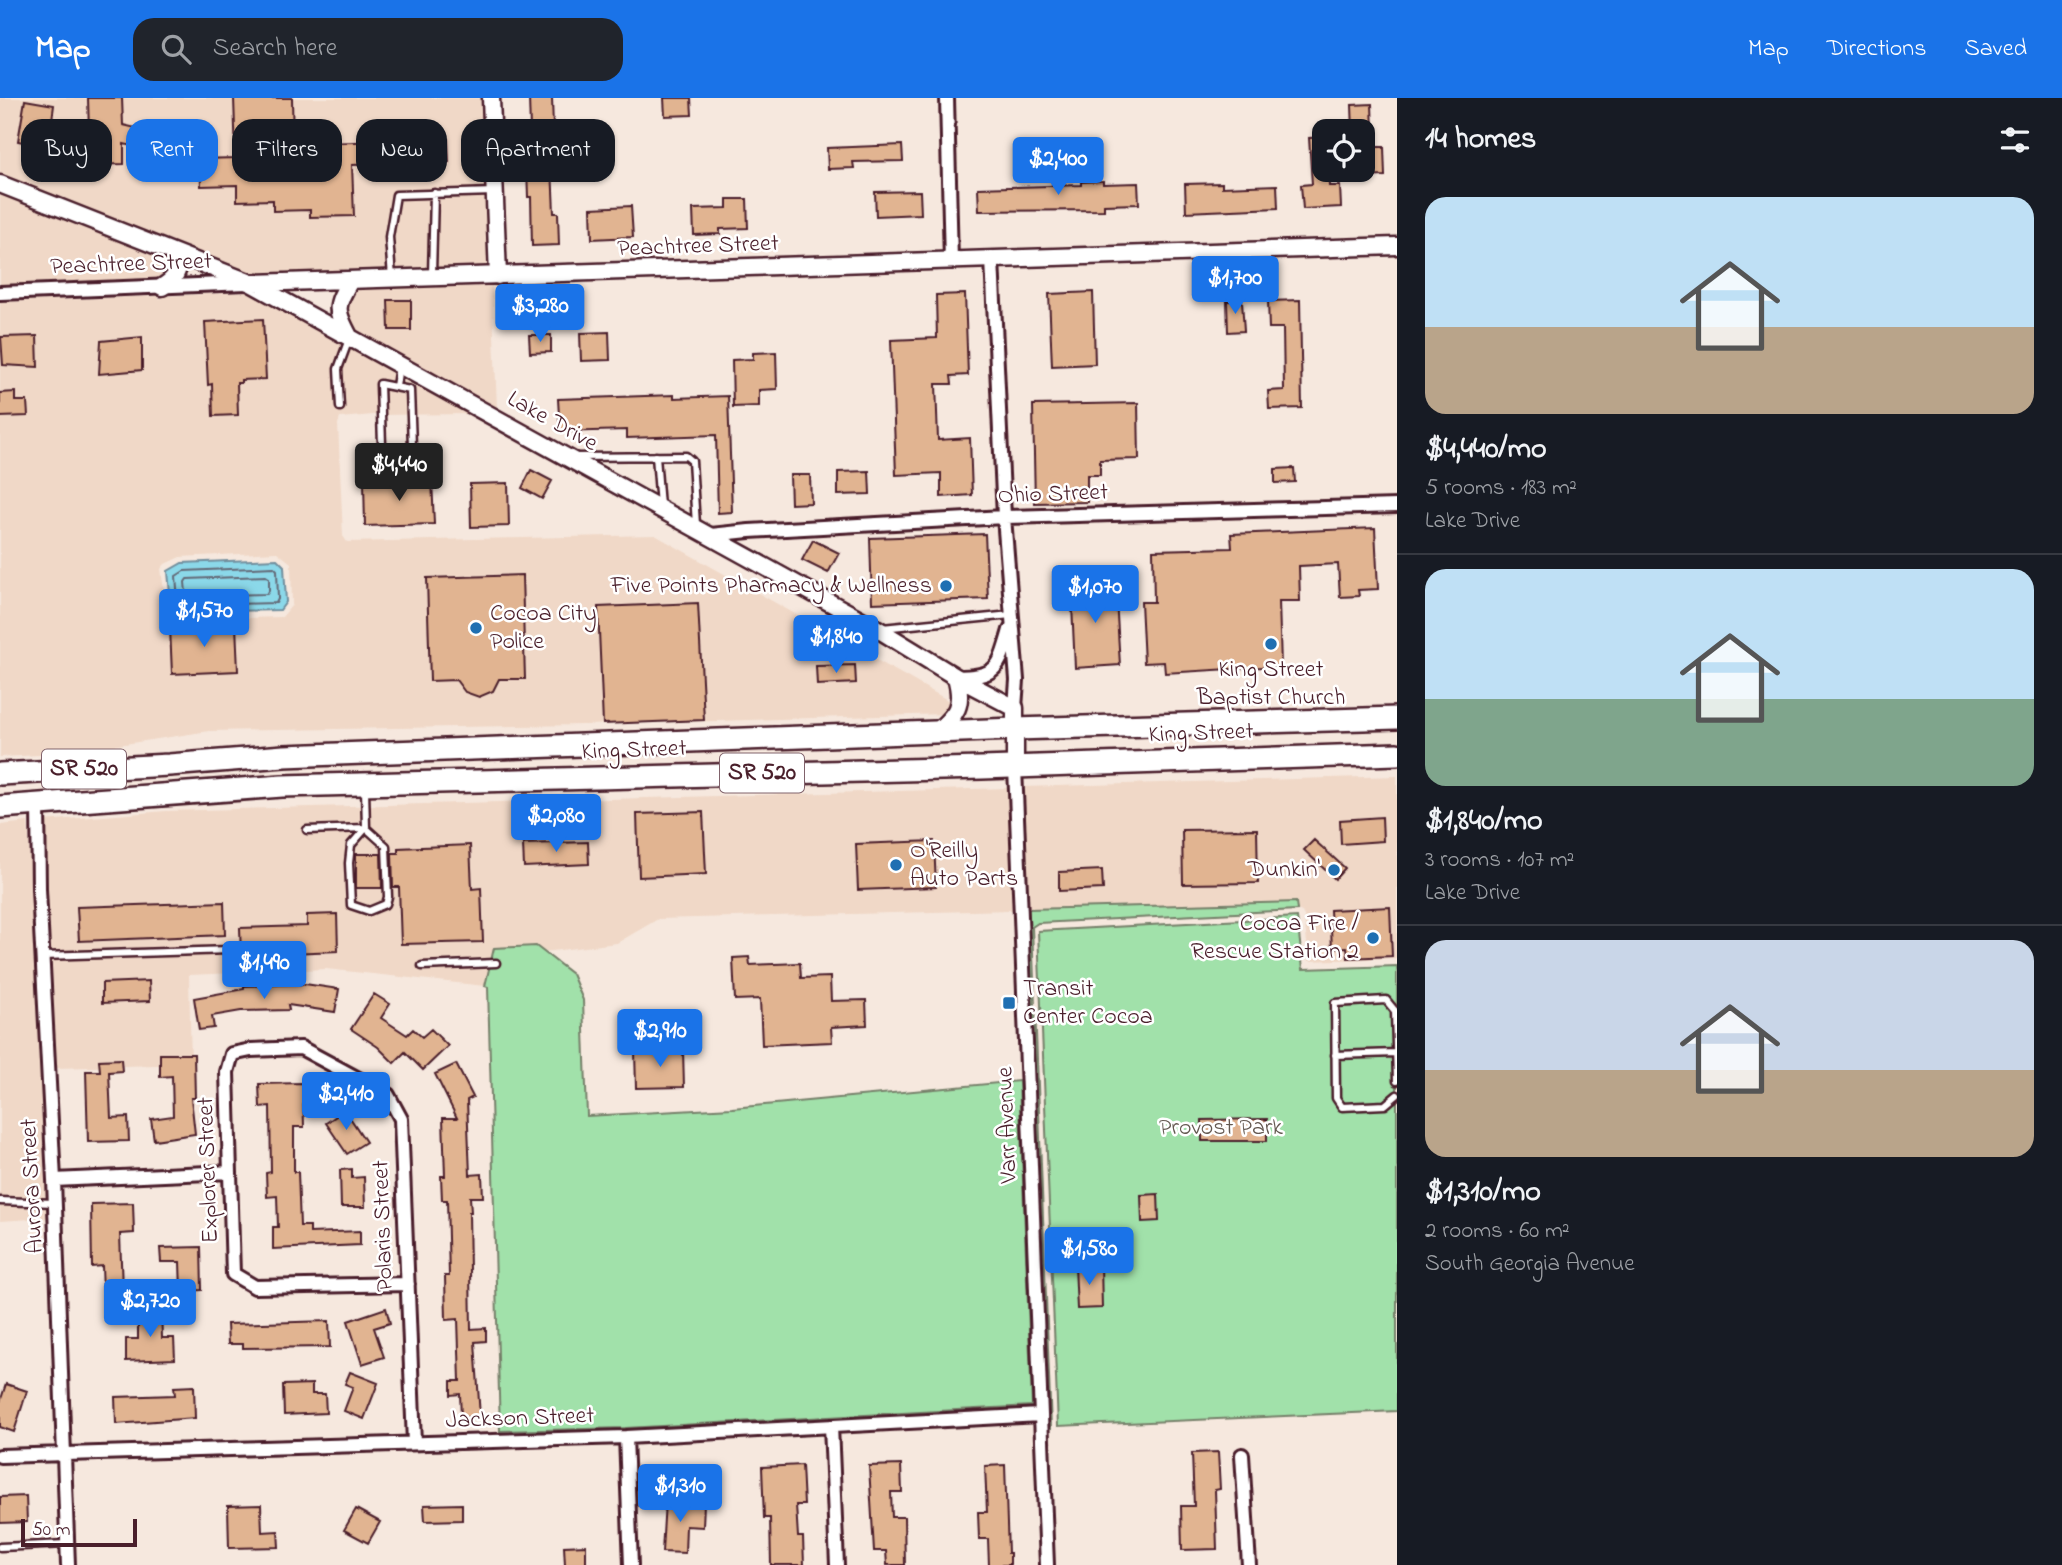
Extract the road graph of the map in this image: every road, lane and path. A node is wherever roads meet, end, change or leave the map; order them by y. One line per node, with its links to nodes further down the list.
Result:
1 (491, 98): 4 (street)
2 (947, 98): 9 (street)
3 (0, 184): 7 (street, Lake Drive)
4 (495, 192): 5 (lane); 10 (street)
5 (433, 193): 11 (lane); 12 (lane)
6 (1397, 246): 8 (street, Peachtree Street)
7 (171, 252): 14 (street, Lake Drive); 15 (street)
8 (992, 259): 9 (street, Peachtree Street); 25 (street)
9 (951, 262): 10 (street, Peachtree Street)
10 (498, 276): 11 (street, Peachtree Street)
11 (432, 278): 12 (street, Peachtree Street)
12 (392, 280): 13 (street, Peachtree Street)
13 (350, 281): 14 (street, Peachtree Street); 17 (street)
14 (251, 283): 15 (street, Peachtree Street); 17 (street, Lake Drive)
15 (162, 287): 16 (street, Peachtree Street)
16 (0, 293)
17 (349, 337): 18 (street, Lake Drive); 20 (lane)
18 (399, 365): 19 (lane); 22 (street, Lake Drive)
19 (396, 387): 19 (lane)
20 (340, 407)
21 (656, 456): 22 (lane); 24 (lane); 26 (lane)
22 (568, 457): 24 (street, Lake Drive)
23 (1397, 506): 25 (street, Ohio Street)
24 (660, 507): 26 (street, Lake Drive)
25 (1004, 517): 27 (street, Ohio Street); 28 (street)
26 (696, 527): 27 (street, Lake Drive)
27 (711, 535): 29 (street, Lake Drive)
28 (1012, 619): 29 (lane); 30 (street); 31 (street)
29 (876, 628): 30 (street, Lake Drive)
30 (956, 677): 31 (street, Lake Drive); 33 (street)
31 (1015, 719): 32 (main road, King Street / SR 520); 33 (main road, King Street / SR 520); 37 (street)
32 (1397, 719)
33 (935, 733): 34 (main road, King Street / SR 520)
34 (360, 754): 36 (main road, King Street / SR 520); 40 (main road)
35 (1397, 754): 37 (main road, King Street / SR 520)
36 (169, 765): 38 (main road, King Street / SR 520); 41 (main road)
37 (1015, 767): 39 (main road, King Street / SR 520); 59 (street, Varr Avenue)
38 (0, 774)
39 (365, 783): 40 (main road, King Street / SR 520); 43 (lane)
40 (219, 791): 41 (main road, King Street / SR 520)
41 (38, 804): 42 (main road, King Street / SR 520); 46 (street, Aurora Street)
42 (0, 807)
43 (366, 828): 43 (lane); 44 (lane)
44 (307, 830)
45 (230, 950): 46 (lane)
46 (43, 956): 55 (street, Aurora Street)
47 (496, 963): 48 (lane)
48 (422, 966)
49 (1396, 1053): 51 (lane); 51 (lane); 52 (lane)
50 (232, 1054): 54 (street, Explorer Street); 58 (street, Polaris Street)
51 (1335, 1055): 53 (lane)
52 (1397, 1082)
53 (1397, 1095)
54 (230, 1172): 55 (street); 58 (street, Explorer Street)
55 (54, 1180): 57 (street, Aurora Street)
56 (0, 1201): 57 (lane)
57 (55, 1203): 63 (street, Aurora Street)
58 (408, 1284): 62 (street, Polaris Street)
59 (1040, 1415): 60 (street, Jackson Street); 71 (street, Varr Avenue)
60 (831, 1426): 61 (street, Jackson Street); 70 (street)
61 (626, 1437): 62 (street, Jackson Street); 69 (street)
62 (414, 1443): 63 (street, Jackson Street)
63 (64, 1454): 65 (street, Jackson Street); 66 (street, Aurora Street)
64 (1242, 1455): 72 (street)
65 (0, 1456)
66 (67, 1544): 67 (lane); 68 (street, Aurora Street)
67 (0, 1547)
68 (68, 1565)
69 (631, 1565)
70 (837, 1565)
71 (1047, 1565)
72 (1249, 1565)

